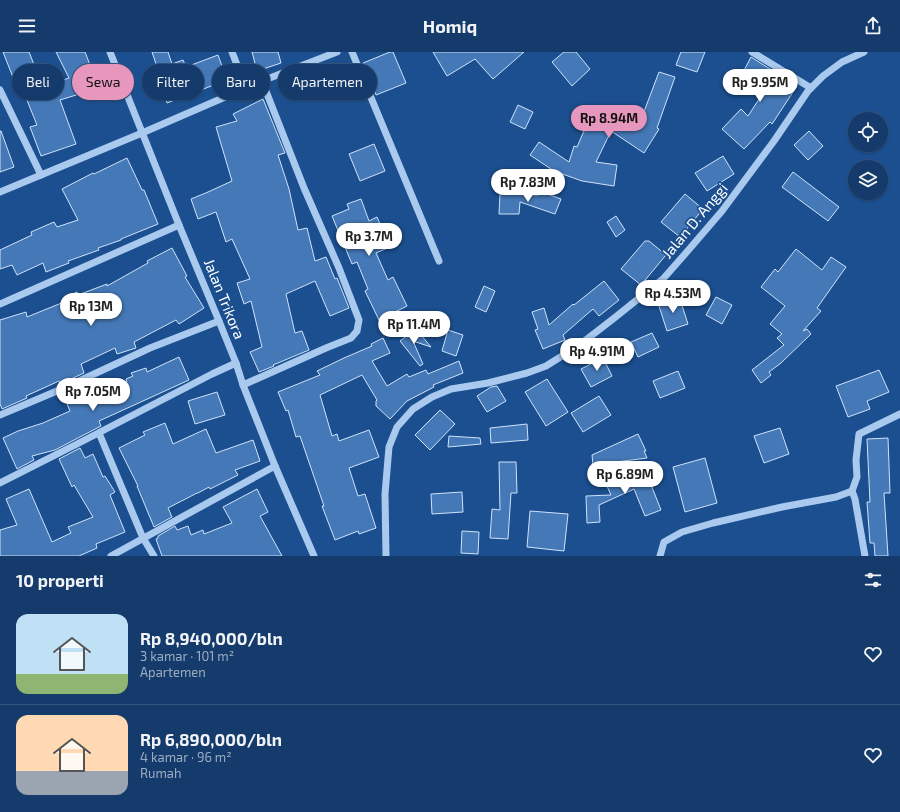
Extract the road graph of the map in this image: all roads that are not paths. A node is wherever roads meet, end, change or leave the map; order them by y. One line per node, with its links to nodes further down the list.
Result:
1 (110, 52): 13 (street, Jalan Trikora)
2 (232, 52): 7 (street)
3 (337, 52): 8 (street)
4 (352, 52): 17 (street)
5 (752, 52): 9 (street)
6 (864, 52): 9 (street, Jalan D. Anggi)
7 (237, 64)
8 (270, 78)
9 (811, 88): 32 (street, Jalan D. Anggi)
10 (0, 90): 14 (street)
11 (218, 100): 13 (street)
12 (269, 100): 21 (street)
13 (142, 133): 14 (street); 16 (street, Jalan Trikora)
14 (41, 175): 15 (street)
15 (0, 192)
16 (179, 226): 18 (street); 19 (street, Jalan Trikora)
17 (439, 261)
18 (0, 304)
19 (219, 321): 20 (street, Jalan Trikora); 23 (street)
20 (236, 363): 21 (street, Jalan Trikora); 24 (street)
21 (243, 385): 25 (street, Jalan Trikora)
22 (900, 414): 27 (street)
23 (0, 415)
24 (99, 433): 26 (street); 28 (street)
25 (275, 466): 28 (street); 31 (street, Jalan Trikora)
26 (0, 483)
27 (852, 490): 33 (street); 34 (street)
28 (143, 538): 29 (street); 30 (street)
29 (111, 556)
30 (154, 556)
31 (314, 556)
32 (386, 556)
33 (660, 556)
34 (865, 556)

